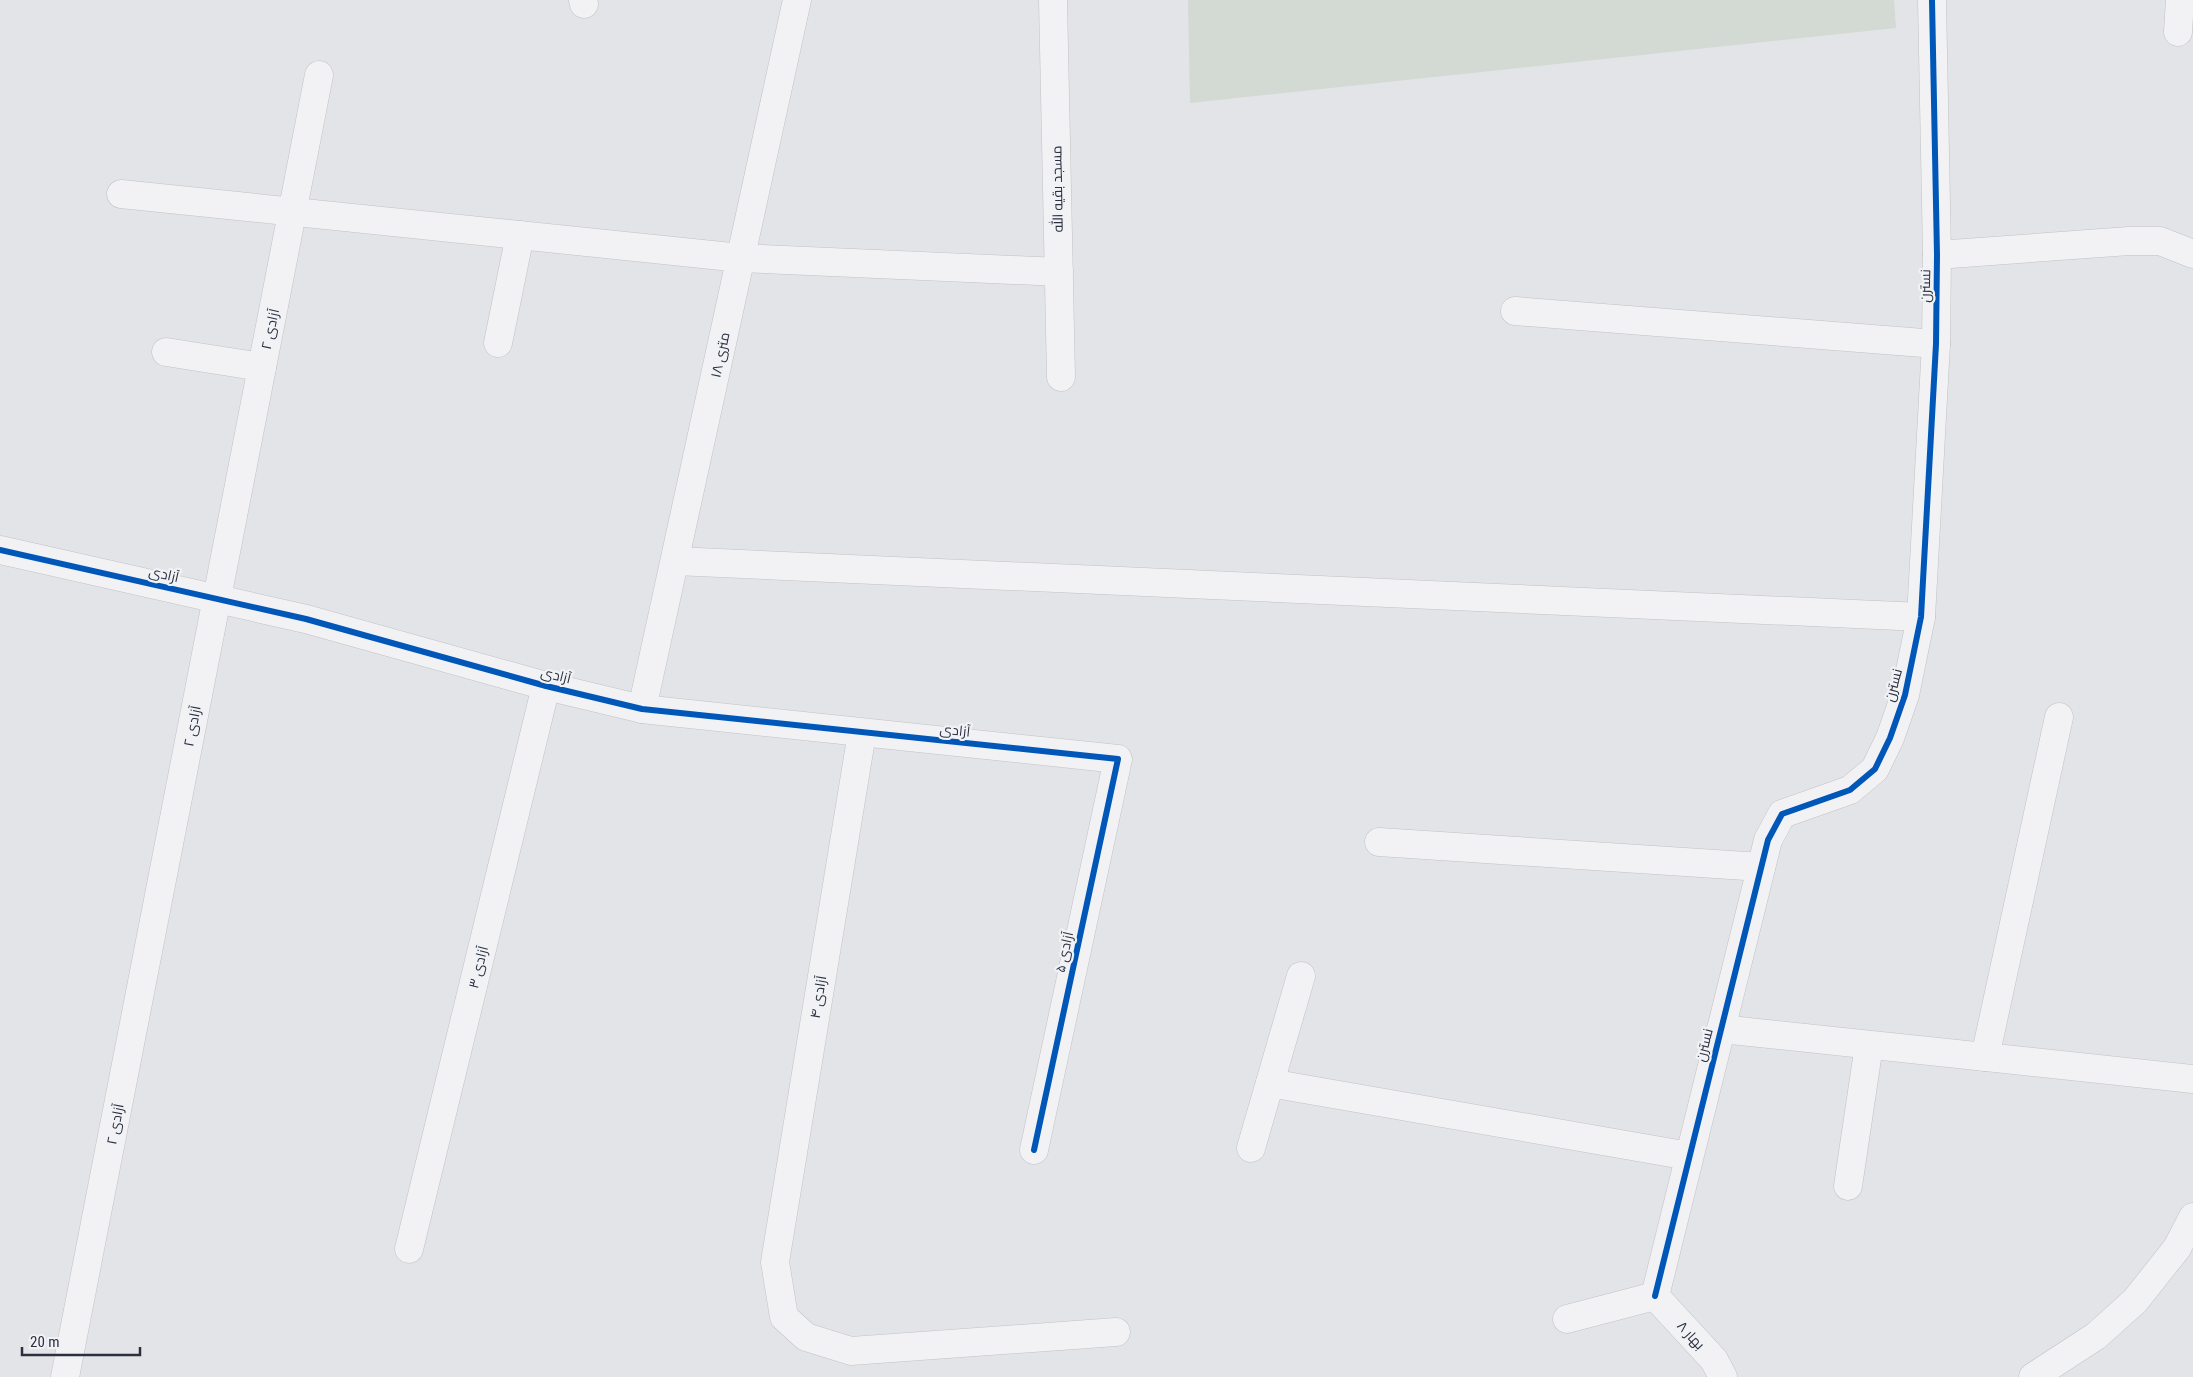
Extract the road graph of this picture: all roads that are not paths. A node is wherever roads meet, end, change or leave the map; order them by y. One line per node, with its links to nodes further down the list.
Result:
1 (797, 0): 12 (street, ۱۸ متری)
2 (1053, 0): 13 (street, مسجد بقیه الله)
3 (1932, 0): 11 (street, نسترن)
4 (2180, 0): 5 (street)
5 (2178, 32)
6 (319, 75): 8 (street, آزادی ۲)
7 (121, 194): 8 (street)
8 (294, 212): 9 (street); 18 (street, آزادی ۲)
9 (520, 235): 12 (street); 15 (street)
10 (2193, 254): 11 (street)
11 (1937, 255): 16 (street, نسترن)
12 (741, 258): 13 (street); 21 (street, ۱۸ متری)
13 (1059, 272): 19 (street, مسجد بقیه الله)
14 (1515, 311): 16 (street)
15 (498, 343)
16 (1936, 344): 23 (street, نسترن)
17 (166, 352): 18 (street)
18 (262, 367): 22 (street, آزادی ۲)
19 (1061, 377)
20 (0, 550): 22 (street, آزادی)
21 (675, 561): 23 (street); 25 (street, ۱۸ متری)
22 (217, 599): 24 (street, آزادی); 46 (street, آزادی ۲)
23 (1922, 617): 30 (street, نسترن)
24 (546, 686): 25 (street, آزادی); 42 (street, آزادی ۳)
25 (642, 710): 27 (street, آزادی)
26 (2059, 717): 34 (street)
27 (862, 733): 28 (street, آزادی); 45 (street, آزادی ۴)
28 (1118, 759): 38 (street, آزادی ۵)
29 (1379, 842): 30 (street)
30 (1761, 867): 32 (street, نسترن)
31 (1301, 976): 36 (street)
32 (1720, 1029): 33 (street); 39 (street, نسترن)
33 (1869, 1045): 34 (street); 40 (street)
34 (1985, 1057): 35 (street)
35 (2193, 1079)
36 (1270, 1083): 37 (street); 39 (street)
37 (1251, 1148)
38 (1034, 1150)
39 (1689, 1156): 43 (street, نسترن)
40 (1848, 1186)
41 (2193, 1217): 48 (street)
42 (409, 1249)
43 (1655, 1296): 44 (street); 47 (street, بهار ۸)
44 (1567, 1319)
45 (1116, 1332)
46 (65, 1377)
47 (1723, 1377)
48 (2033, 1377)

